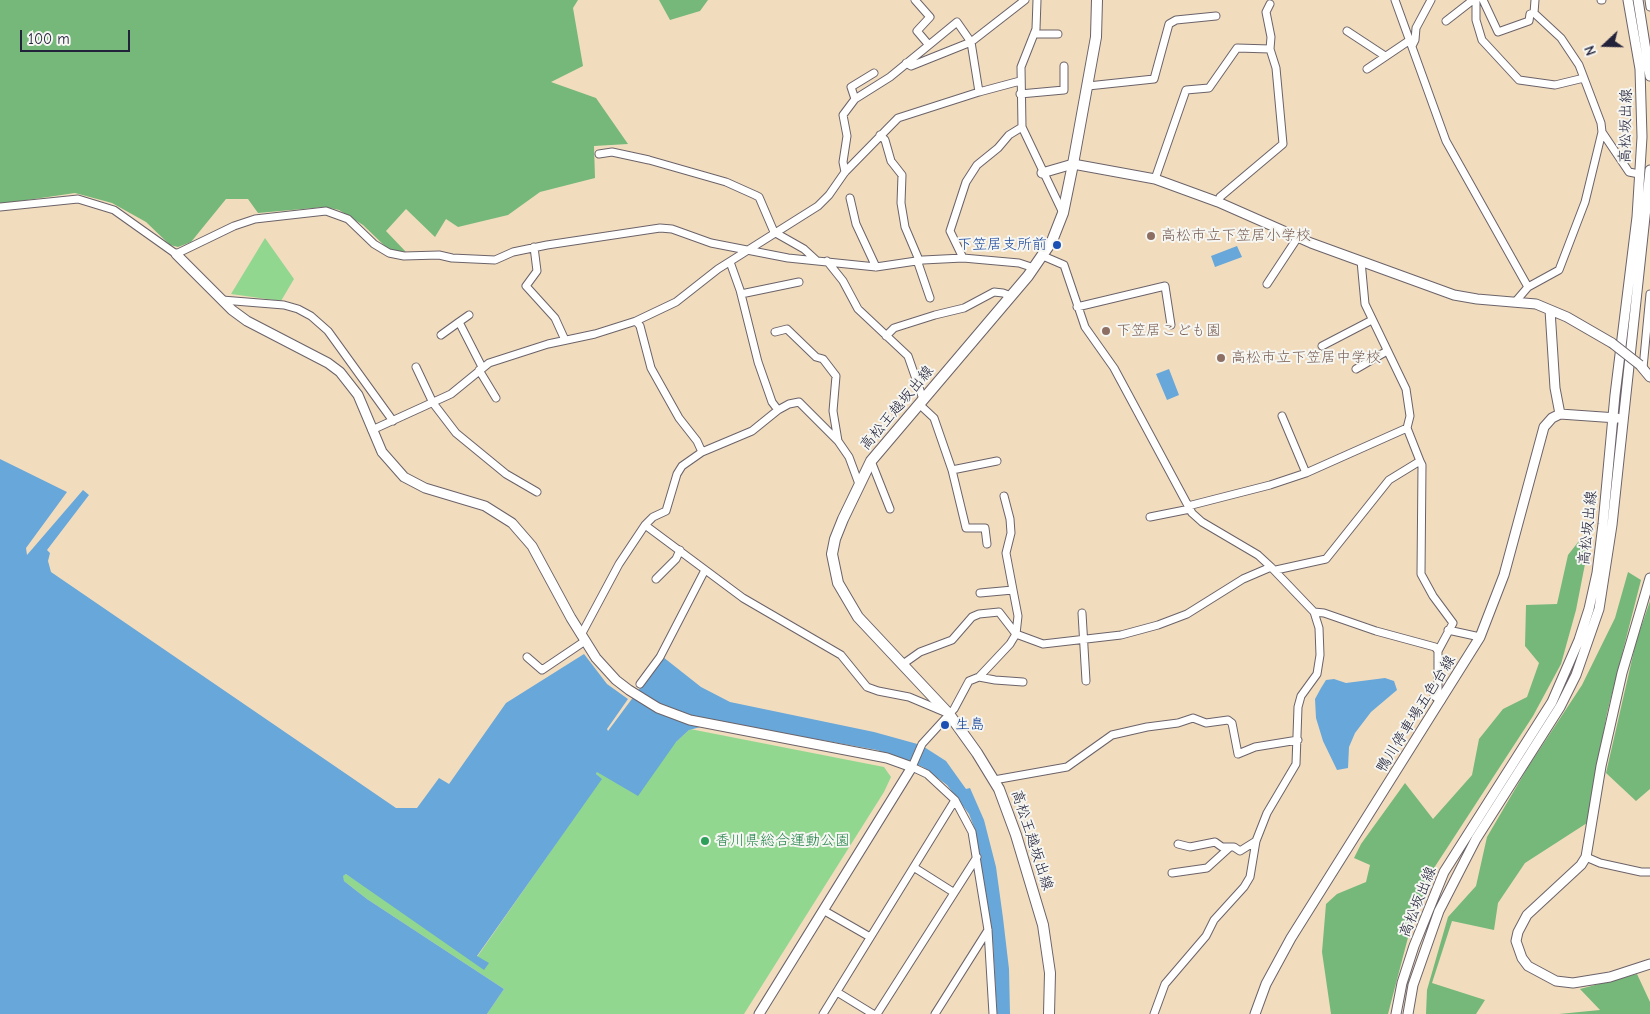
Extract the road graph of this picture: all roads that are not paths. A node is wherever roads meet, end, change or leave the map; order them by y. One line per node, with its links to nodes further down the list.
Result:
1 (915, 0): 24 (street)
2 (1026, 0): 22 (street)
3 (1037, 0): 19 (street)
4 (1097, 0): 34 (main road, 高松王越坂出線)
5 (1395, 0): 23 (street)
6 (1431, 0): 23 (street)
7 (1474, 0): 17 (street); 32 (street)
8 (1483, 0): 15 (street)
9 (1535, 0): 15 (street)
10 (1628, 0): 46 (main road, 高松坂出線)
11 (1638, 0): 21 (main road, 高松坂出線)
12 (1649, 0): 14 (street)
13 (1270, 4): 25 (street)
14 (1650, 7)
15 (1534, 13): 32 (street)
16 (1216, 16): 34 (street)
17 (1446, 22)
18 (1347, 31): 26 (street)
19 (1034, 34): 20 (street); 33 (street)
20 (1058, 34)
21 (1648, 39): 31 (main road, 高松坂出線)
22 (971, 42): 24 (street); 27 (street); 35 (street)
23 (1411, 42): 26 (street); 68 (street)
24 (928, 44): 27 (street)
25 (1270, 49): 47 (street); 49 (street)
26 (1385, 56): 29 (street)
27 (906, 63): 37 (street)
28 (1064, 66): 36 (street)
29 (1367, 69)
30 (874, 72): 37 (street)
31 (1650, 76)
32 (1584, 78): 39 (street)
33 (1020, 82): 35 (street); 36 (street)
34 (1088, 86): 42 (main road, 高松王越坂出線)
35 (979, 92): 40 (street)
36 (1020, 94): 38 (street)
37 (855, 99): 44 (street)
38 (1022, 127): 45 (street); 58 (street)
39 (1602, 132): 46 (street); 68 (street)
40 (880, 135): 44 (street); 60 (street)
41 (599, 154): 52 (street)
42 (1073, 164): 45 (main road); 47 (main road); 51 (main road, 高松王越坂出線)
43 (1650, 170): 100 (main road, 高松坂出線)
44 (845, 172): 52 (street)
45 (1042, 172): 51 (street)
46 (1639, 174): 99 (main road, 高松坂出線)
47 (1156, 179): 49 (main road)
48 (850, 198): 64 (street)
49 (1218, 202): 53 (main road)
50 (0, 207): 56 (street)
51 (1063, 213): 57 (main road, 高松王越坂出線)
52 (774, 232): 55 (street); 59 (street)
53 (1298, 237): 62 (main road); 67 (street)
54 (534, 247): 55 (street); 56 (street); 85 (street)
55 (748, 250): 59 (street); 63 (street)
56 (176, 254): 73 (main road)
57 (1044, 256): 65 (main road, 高松王越坂出線); 75 (street)
58 (963, 258): 60 (street); 65 (street)
59 (816, 260): 61 (street)
60 (918, 260): 64 (street); 72 (street)
61 (827, 261): 64 (street); 84 (street)
62 (1361, 261): 74 (main road); 78 (street)
63 (730, 262): 69 (street); 79 (street)
64 (876, 266)
65 (1034, 268): 71 (main road, 高松王越坂出線)
66 (799, 282): 69 (street)
67 (1268, 284)
68 (1528, 287): 74 (street)
69 (741, 294): 96 (street)
70 (1650, 294): 89 (street)
71 (1010, 296): 84 (street); 94 (main road, 高松王越坂出線)
72 (930, 298)
73 (222, 300): 101 (street); 103 (main road)
74 (1516, 300): 76 (main road)
75 (1078, 307): 81 (street); 114 (street)
76 (1550, 310): 89 (main road, bridge); 97 (main road)
77 (469, 315): 80 (street)
78 (1372, 320): 86 (street); 87 (street)
79 (636, 321): 85 (street); 105 (street)
80 (459, 322): 83 (street); 90 (street)
81 (1171, 325)
82 (775, 332): 104 (street)
83 (441, 335)
84 (886, 336): 94 (street)
85 (565, 340): 90 (street)
86 (1322, 346)
87 (1388, 351): 91 (street); 102 (street)
88 (416, 367): 95 (street)
89 (1641, 367): 92 (main road)
90 (481, 369): 93 (street); 95 (street)
91 (1356, 369)
92 (1650, 377)
93 (496, 398)
94 (921, 402): 106 (main road, 高松王越坂出線); 109 (street)
95 (433, 403): 101 (street); 112 (street)
96 (778, 410): 104 (street); 105 (street)
97 (1560, 414): 99 (main road); 130 (main road, 鴨川停車場五色台線)
98 (1282, 416): 110 (street)
99 (1613, 418): 100 (main road); 169 (main road, 高松坂出線)
100 (1624, 419): 170 (main road, 高松坂出線)
101 (393, 421): 103 (street)
102 (1407, 428): 108 (street); 110 (street)
103 (372, 430): 131 (main road)
104 (838, 441): 111 (street)
105 (702, 452): 117 (street)
106 (871, 460): 111 (main road, 高松王越坂出線); 115 (street)
107 (997, 461): 109 (street)
108 (1420, 461): 120 (street); 128 (street)
109 (952, 470): 118 (street)
110 (1306, 473): 114 (street)
111 (859, 484): 135 (main road, 高松王越坂出線)
112 (537, 492)
113 (1004, 496): 124 (street)
114 (1189, 507): 116 (street); 120 (street)
115 (890, 508)
116 (1150, 517)
117 (645, 525): 119 (street); 131 (street)
118 (987, 544)
119 (680, 550): 121 (street); 123 (street)
120 (1274, 568): 126 (street); 132 (street)
121 (705, 570): 139 (street); 141 (street)
122 (1650, 578): 150 (main road)
123 (656, 579)
124 (1013, 590): 125 (street); 129 (street)
125 (980, 593)
126 (1314, 612): 133 (street); 142 (street)
127 (1082, 613): 132 (street)
128 (1448, 630): 130 (street); 133 (street)
129 (1016, 634): 132 (street); 135 (street); 136 (street)
130 (1480, 637): 140 (main road, 鴨川停車場五色台線)
131 (585, 641): 134 (street); 143 (main road)
132 (1083, 641): 137 (street)
133 (1438, 651): 140 (street)
134 (527, 658)
135 (903, 664): 141 (main road, 高松王越坂出線)
136 (979, 677): 138 (street); 141 (street)
137 (1086, 681)
138 (1023, 682)
139 (640, 684)
140 (1441, 701): 168 (main road, 鴨川停車場五色台線)
141 (949, 714): 143 (street); 144 (main road, 高松王越坂出線)
142 (1298, 740): 144 (street); 146 (street)
143 (913, 765): 145 (street); 155 (main road)
144 (994, 780): 166 (main road, 高松王越坂出線)
145 (955, 800): 149 (street); 151 (street)
146 (1256, 841): 148 (street); 167 (street)
147 (1178, 844): 148 (street)
148 (1229, 848): 153 (street)
149 (977, 857): 154 (street); 156 (street)
150 (1586, 857): 152 (street); 158 (main road)
151 (915, 868): 154 (street); 157 (street)
152 (1650, 872)
153 (1172, 873)
154 (953, 892): 163 (street)
155 (823, 910): 157 (street); 160 (main road)
156 (988, 930): 164 (street); 165 (street)
157 (870, 937): 159 (street)
158 (1650, 964)
159 (837, 992): 161 (street); 162 (street)
160 (758, 1014)
161 (823, 1014)
162 (872, 1014)
163 (877, 1014)
164 (935, 1014)
165 (993, 1014)
166 (1049, 1014)
167 (1154, 1014)
168 (1255, 1014)
169 (1396, 1014)
170 (1408, 1014)

